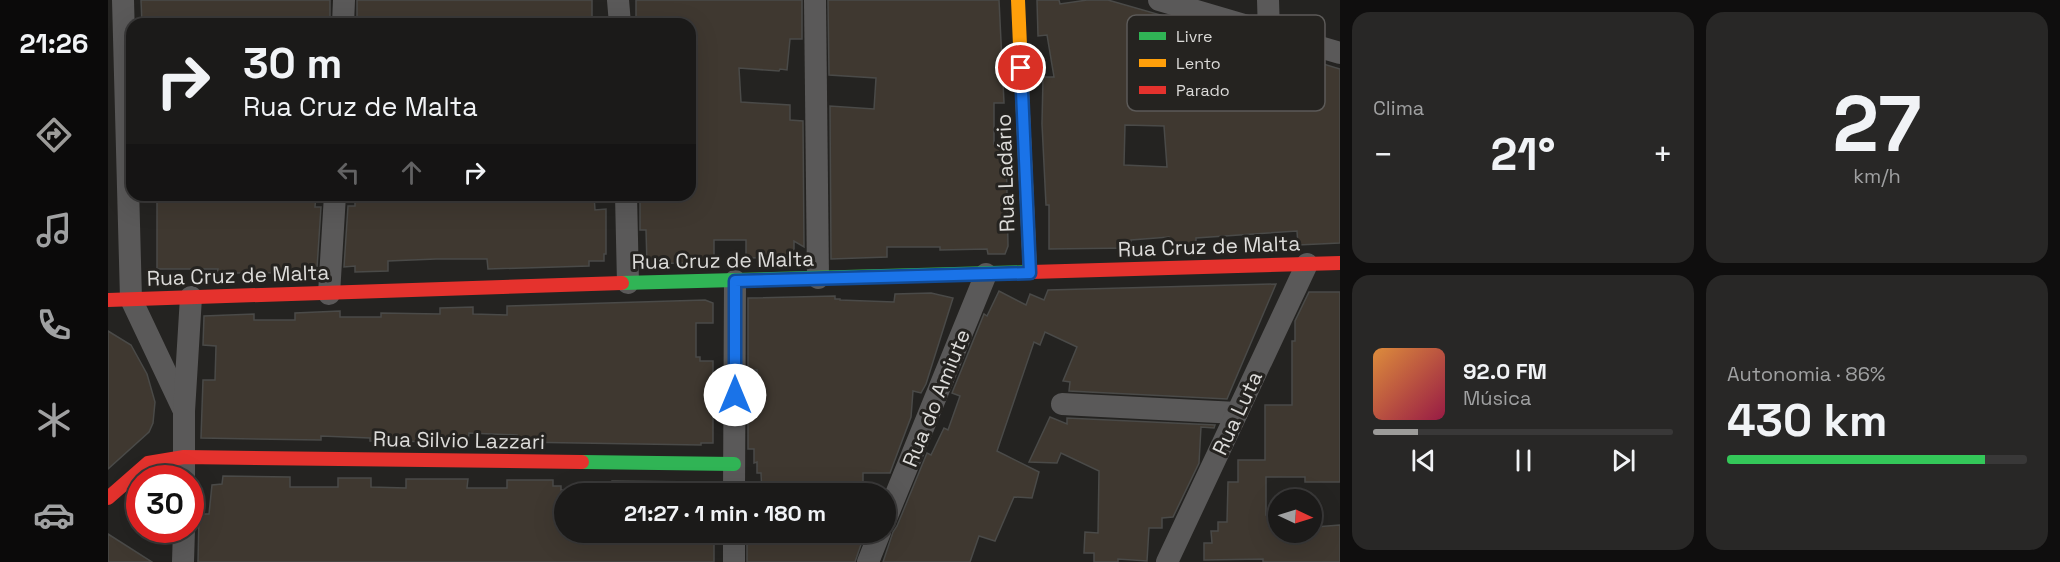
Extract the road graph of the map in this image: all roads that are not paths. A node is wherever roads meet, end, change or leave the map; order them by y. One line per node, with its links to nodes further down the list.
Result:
1 (123, 0): 14 (street)
2 (344, 0): 10 (street)
3 (618, 0): 11 (street)
4 (814, 0): 22 (street)
5 (1018, 0): 20 (street, Rua Ladário)
6 (1159, 0): 8 (street)
7 (1268, 0): 9 (street)
8 (1209, 15)
9 (1268, 15)
10 (343, 18)
11 (620, 18)
12 (1325, 49): 13 (street)
13 (1340, 53)
14 (126, 128)
15 (128, 201): 27 (street)
16 (335, 201): 25 (street)
17 (626, 201): 24 (street)
18 (1340, 263): 19 (street, Rua Cruz de Malta)
19 (1307, 264): 20 (street, Rua Cruz de Malta); 31 (street, Rua Luta)
20 (1030, 273): 21 (street, Rua Cruz de Malta)
21 (986, 274): 22 (street, Rua Cruz de Malta); 39 (street, Rua do Amiute)
22 (818, 278): 23 (street, Rua Cruz de Malta)
23 (735, 281): 24 (street, Rua Cruz de Malta); 32 (street)
24 (628, 283): 25 (street, Rua Cruz de Malta)
25 (330, 294): 26 (street, Rua Cruz de Malta)
26 (191, 297): 27 (street, Rua Cruz de Malta); 30 (street)
27 (130, 299): 28 (street, Rua Cruz de Malta); 30 (street)
28 (108, 300)
29 (1062, 404): 31 (street)
30 (184, 411): 35 (street)
31 (1237, 413): 47 (street, Rua Luta)
32 (734, 464): 36 (street, Rua Silvio Lazzari); 38 (street)
33 (146, 465): 34 (street, Rua Silvio Lazzari)
34 (174, 465)
35 (184, 465)
36 (204, 468)
37 (126, 482): 40 (street, Rua Silvio Lazzari)
38 (734, 483)
39 (896, 496)
40 (108, 498)
41 (184, 543): 44 (street)
42 (734, 543): 45 (street)
43 (876, 543): 46 (street)
44 (183, 562)
45 (734, 562)
46 (868, 562)
47 (1167, 562)

